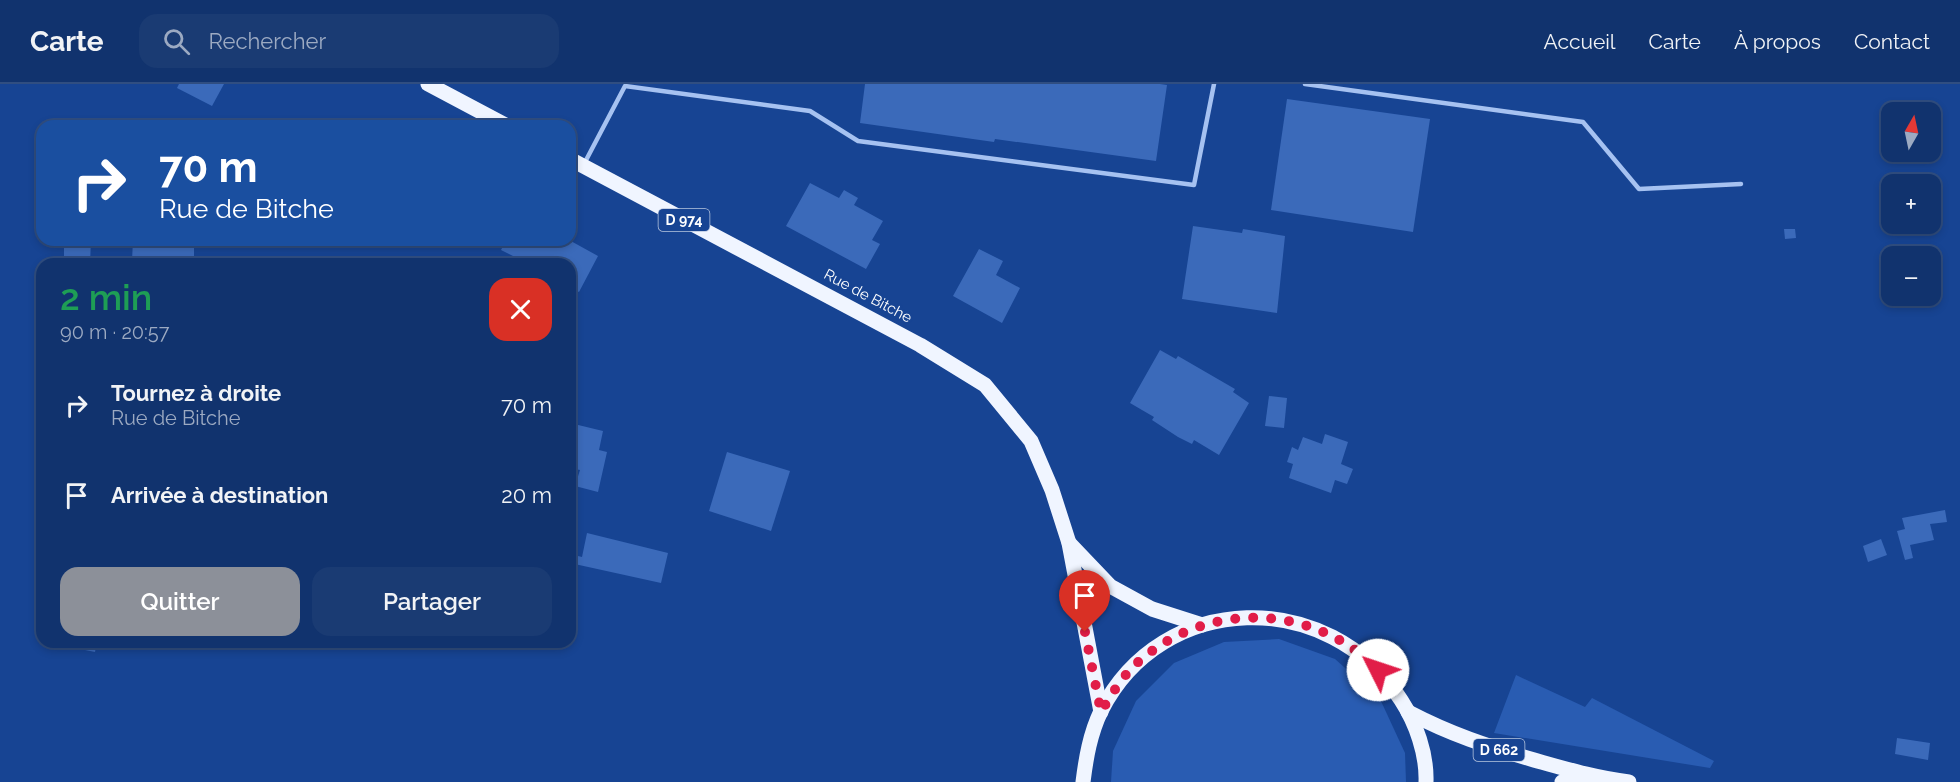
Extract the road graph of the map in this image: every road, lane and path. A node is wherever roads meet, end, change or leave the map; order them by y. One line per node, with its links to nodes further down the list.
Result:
1 (428, 84): 6 (main road)
2 (633, 84): 5 (lane)
3 (1214, 84): 5 (lane)
4 (1305, 84): 8 (lane)
5 (626, 86): 7 (lane)
6 (496, 120)
7 (576, 163): 9 (main road, Rue de Bitche / D 974)
8 (1742, 184)
9 (1069, 543): 10 (main road, Rue de Bitche / D 974); 12 (main road, Rue de Bitche / D 974)
10 (1202, 625): 11 (main road); 12 (main road)
11 (1408, 711): 13 (main road, D 662); 15 (main road)
12 (1101, 712): 14 (main road)
13 (1595, 777): 16 (main road, D 662); 17 (main road, D 662)
14 (1083, 782)
15 (1426, 782)
16 (1562, 782)
17 (1629, 782)

